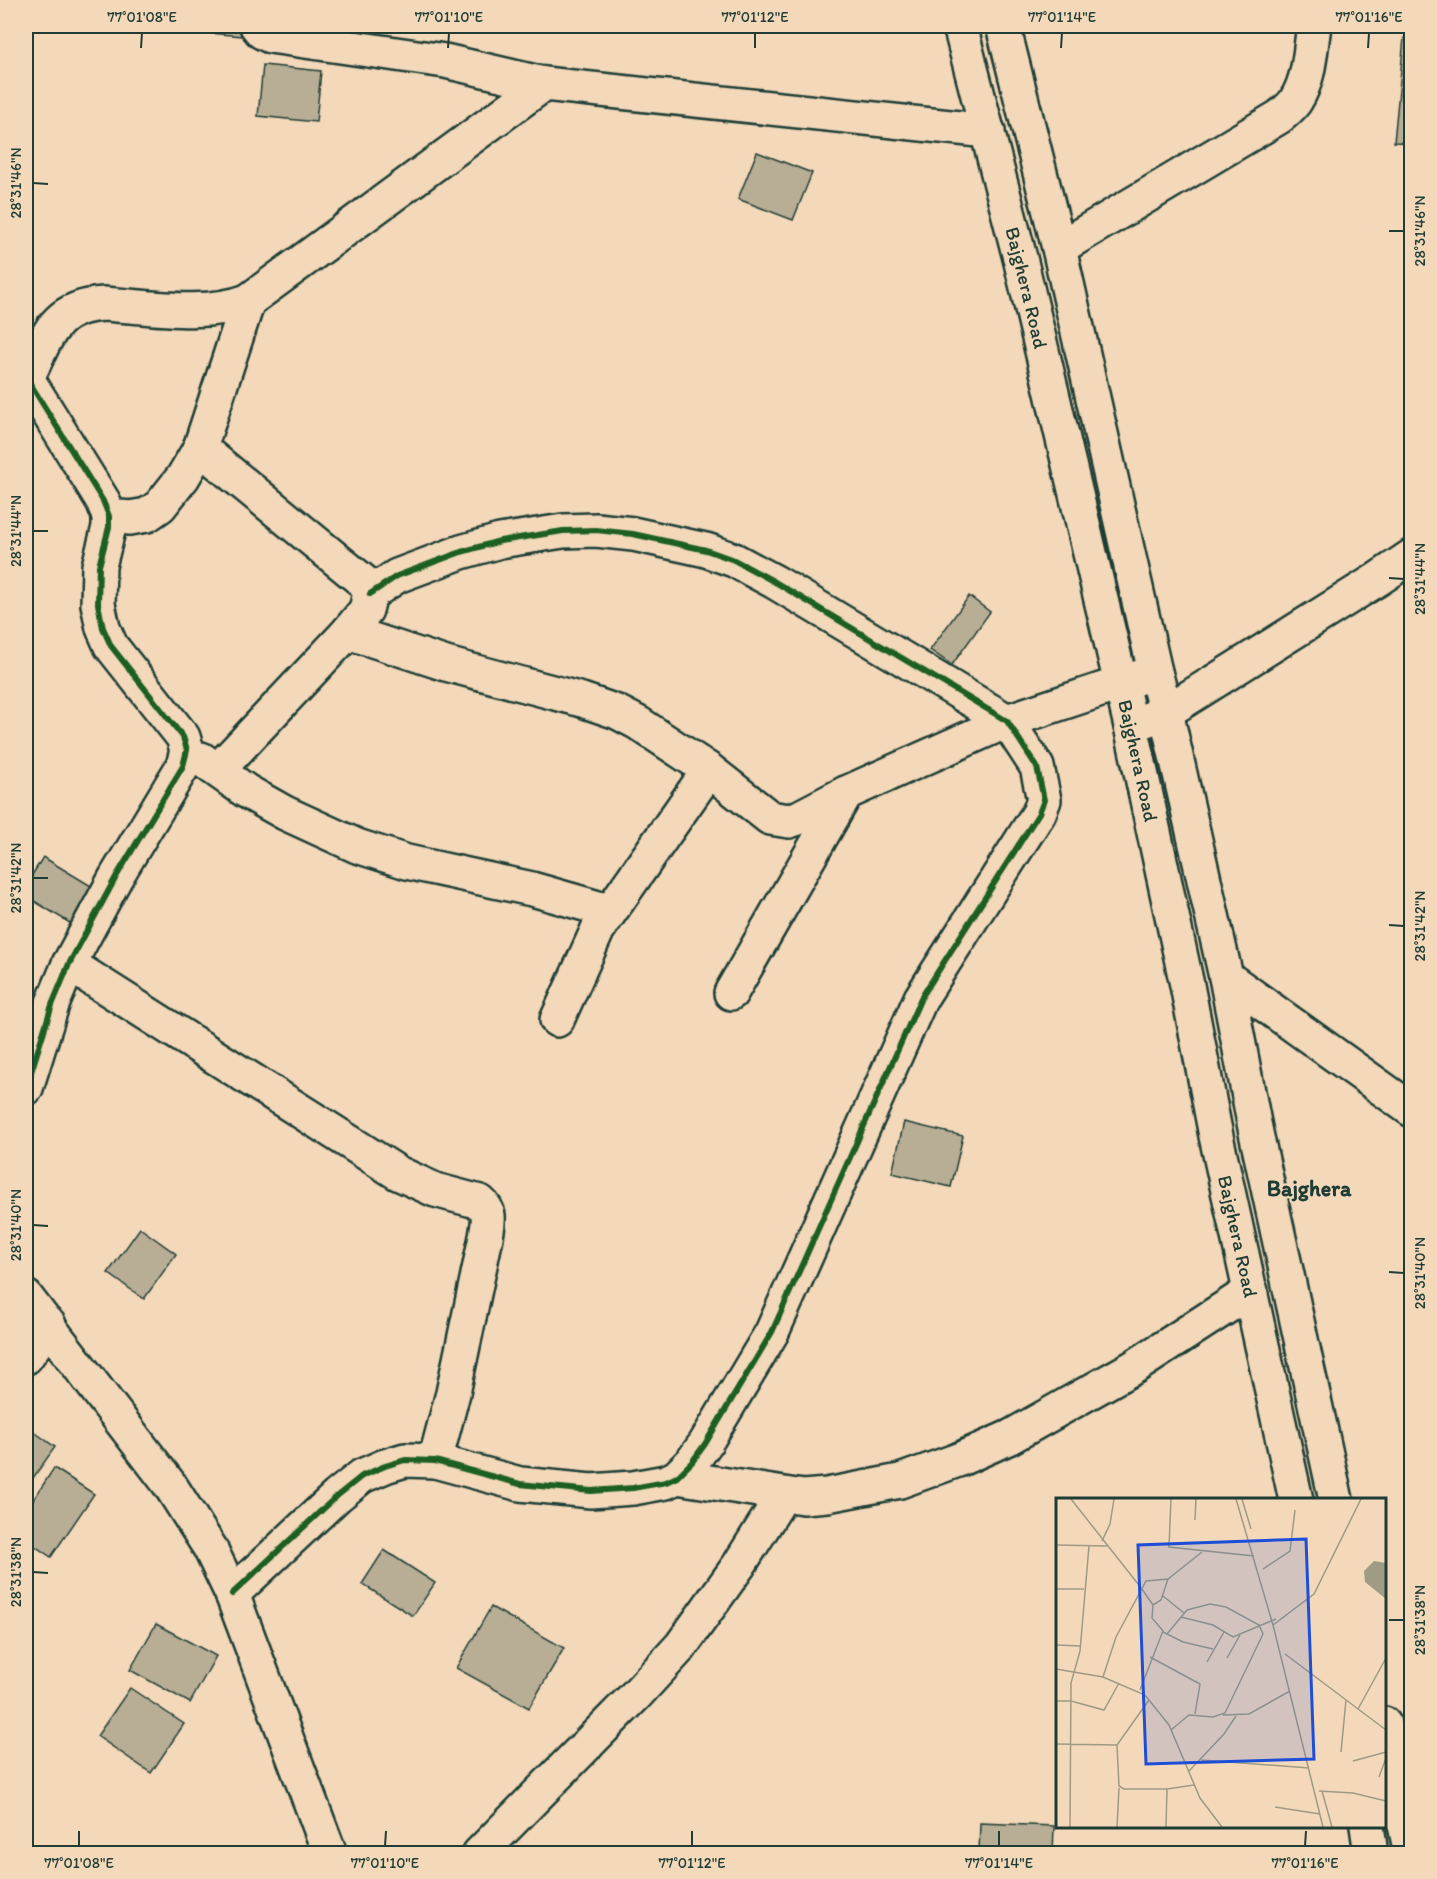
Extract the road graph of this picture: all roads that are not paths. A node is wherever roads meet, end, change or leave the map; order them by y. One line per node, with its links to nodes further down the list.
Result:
1 (257, 26): 5 (street)
2 (960, 26): 6 (street, Bajghera Road)
3 (1003, 26): 7 (street, Bajghera Road)
4 (1314, 26): 7 (street)
5 (544, 84): 6 (street); 8 (street)
6 (987, 131): 16 (street, Bajghera Road)
7 (1059, 248): 15 (street, Bajghera Road)
8 (248, 301): 9 (street); 10 (street)
9 (26, 379): 11 (street)
10 (200, 448): 11 (street); 13 (street)
11 (109, 516): 20 (street)
12 (1412, 556): 17 (street)
13 (370, 594): 14 (street); 18 (street)
14 (348, 632): 21 (street); 22 (street)
15 (1155, 672): 16 (street); 17 (street, Bajghera Road)
16 (1120, 684): 18 (street); 19 (street, Bajghera Road)
17 (1166, 712): 19 (street); 26 (street, Bajghera Road)
18 (1007, 722): 23 (street); 36 (street)
19 (1131, 726): 31 (street, Bajghera Road)
20 (187, 750): 21 (street); 25 (street)
21 (218, 770): 24 (street)
22 (709, 770): 23 (street); 24 (street)
23 (846, 793): 27 (street)
24 (609, 911): 28 (street)
25 (69, 964): 29 (street); 35 (street)
26 (1226, 977): 30 (street); 39 (street, Bajghera Road)
27 (730, 993)
28 (557, 1020)
29 (26, 1088)
30 (1412, 1110)
31 (1251, 1291): 37 (street); 38 (street, Bajghera Road)
32 (26, 1297): 33 (street)
33 (49, 1325): 34 (street); 40 (street)
34 (26, 1357)
35 (435, 1461): 36 (street); 40 (street)
36 (677, 1477): 37 (street)
37 (783, 1495): 44 (street)
38 (1296, 1498)
39 (1336, 1498)
40 (232, 1594): 43 (street)
41 (1386, 1734): 46 (street)
42 (1366, 1828): 45 (street)
43 (330, 1854)
44 (479, 1854)
45 (1371, 1854)
46 (1411, 1854)

